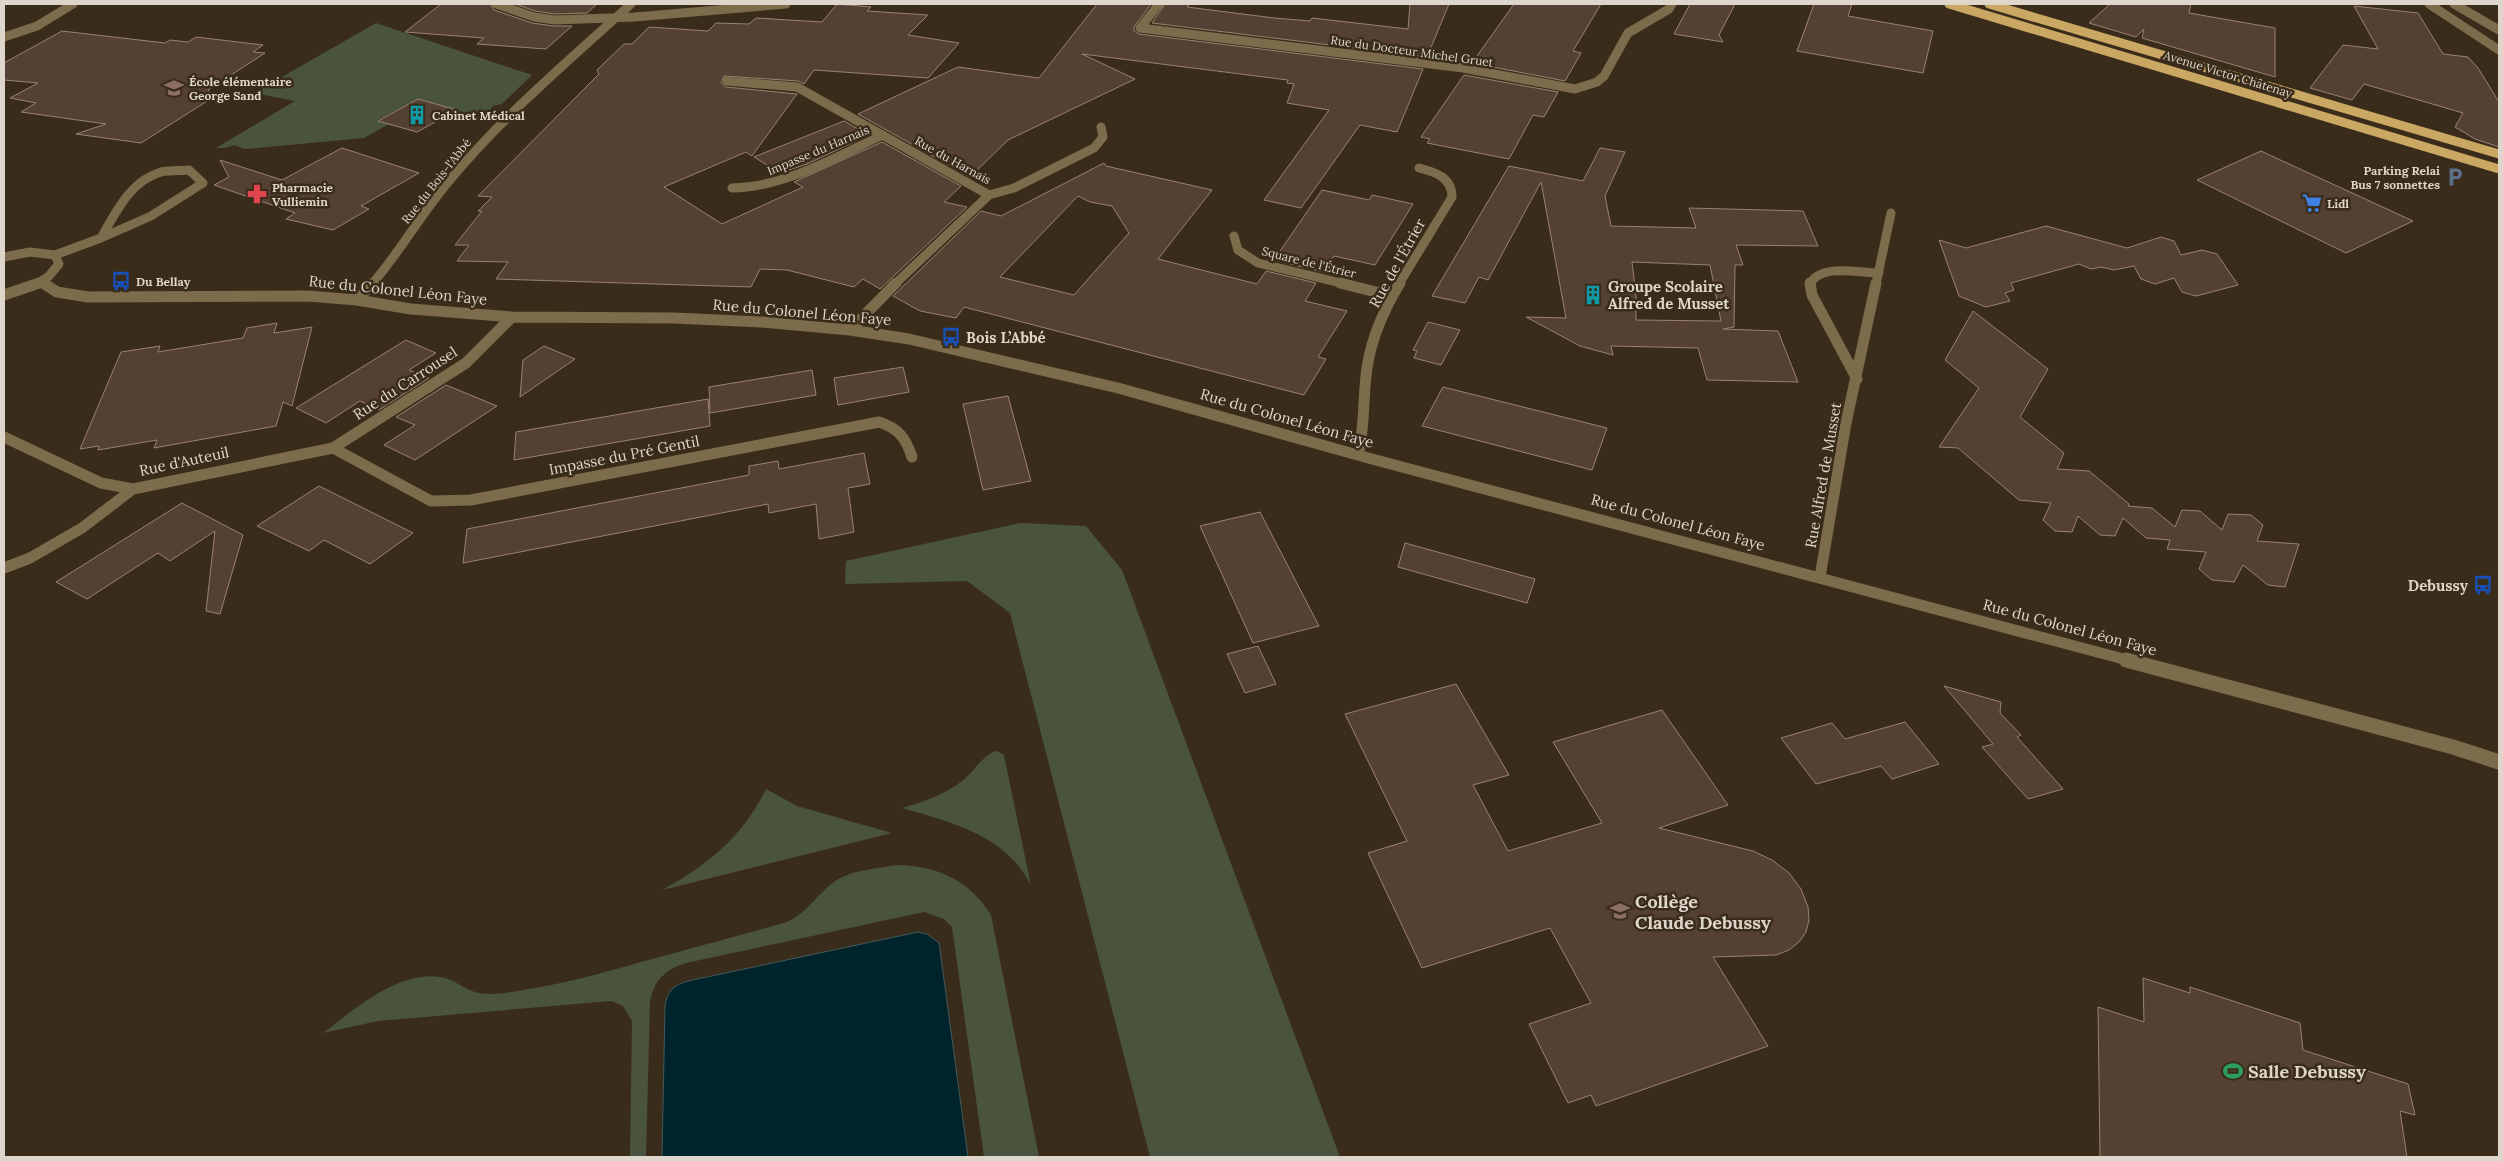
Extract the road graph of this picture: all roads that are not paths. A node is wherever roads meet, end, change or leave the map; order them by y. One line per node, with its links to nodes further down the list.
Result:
1 (73, 4): 13 (street)
2 (496, 4): 11 (street)
3 (630, 4): 11 (street, Rue du Bois-l'Abbé)
4 (786, 4): 11 (street)
5 (1159, 4): 6 (street, Rue du Docteur Michel Gruet)
6 (1672, 4)
7 (1949, 4): 20 (main road, Avenue Victor Châtenay)
8 (1989, 4): 18 (main road, Avenue Victor Châtenay)
9 (2429, 4): 14 (street)
10 (2454, 4): 12 (street)
11 (616, 17): 32 (street, Rue du Bois-l'Abbé)
12 (2499, 30)
13 (4, 37)
14 (2499, 50)
15 (727, 81): 17 (street, Rue du Harnais)
16 (1101, 127): 22 (street)
17 (882, 135): 21 (street, Impasse du Harnais); 22 (street, Rue du Harnais)
18 (2499, 154)
19 (1418, 168): 31 (street, Rue de l'Étrier)
20 (2499, 169)
21 (732, 188)
22 (989, 194): 34 (street, Rue du Harnais)
23 (1891, 213): 28 (street, Rue Alfred de Musset)
24 (1234, 236): 31 (street, Square de l'Étrier)
25 (101, 238): 25 (street); 26 (street)
26 (55, 255): 27 (street); 29 (street)
27 (4, 257)
28 (1878, 273): 35 (street, Rue Alfred de Musset); 35 (street)
29 (41, 282): 30 (street); 32 (street, Rue du Colonel Léon Faye)
30 (4, 295)
31 (1392, 296): 38 (street, Rue de l'Étrier)
32 (357, 300): 33 (street, Rue du Colonel Léon Faye)
33 (512, 317): 34 (street, Rue du Colonel Léon Faye); 37 (street, Rue du Carrousel)
34 (850, 330): 38 (street, Rue du Colonel Léon Faye)
35 (1857, 379): 42 (street, Rue Alfred de Musset)
36 (4, 437): 40 (street)
37 (333, 448): 39 (street, Impasse du Pré Gentil); 40 (street, Rue d'Auteuil)
38 (1358, 455): 42 (street, Rue du Colonel Léon Faye)
39 (912, 457)
40 (133, 489): 41 (street, Rue d'Auteuil)
41 (4, 568)
42 (1820, 577): 43 (street, Rue du Colonel Léon Faye)
43 (2499, 762)

